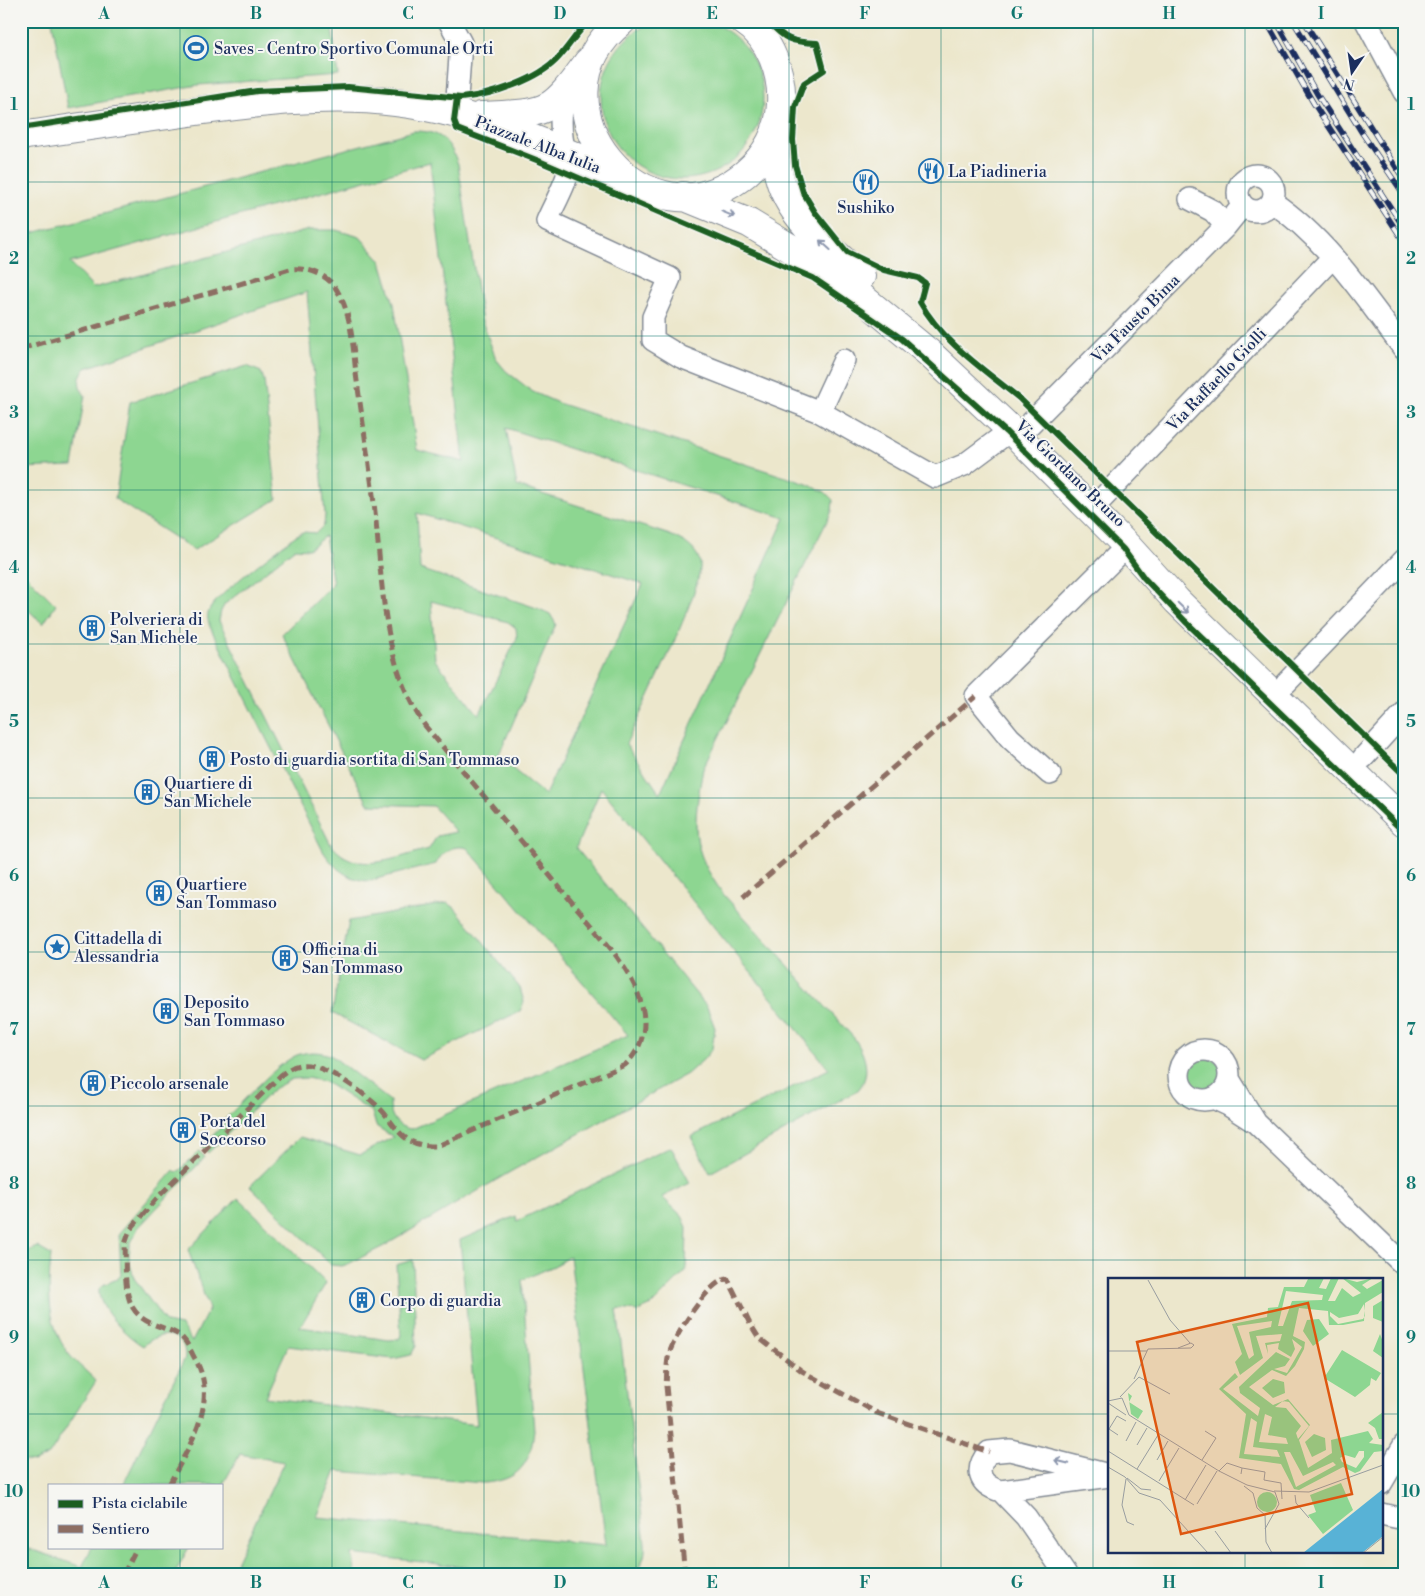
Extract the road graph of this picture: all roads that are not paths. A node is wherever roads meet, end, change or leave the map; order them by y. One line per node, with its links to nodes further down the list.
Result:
1 (448, 21): 7 (street)
2 (1366, 21): 6 (street)
3 (747, 22): 8 (main road, Piazzale Alba Iulia)
4 (613, 31): 5 (main road, Piazzale Alba Iulia); 11 (main road, Piazzale Alba Iulia)
5 (567, 91): 7 (main road, Piazzale Alba Iulia); 10 (street)
6 (1404, 92)
7 (461, 107): 9 (main road); 10 (main road, Piazzale Alba Iulia)
8 (776, 130): 12 (main road, Piazzale Alba Iulia); 23 (main road, Via Giordano Bruno, one-way to 8)
9 (21, 136)
10 (565, 152): 11 (main road, Piazzale Alba Iulia); 22 (street)
11 (632, 181): 12 (main road, Piazzale Alba Iulia)
12 (682, 196): 23 (main road, Via Giordano Bruno, one-way to 23)
13 (1190, 198): 16 (street)
14 (1272, 202): 15 (street); 15 (street); 17 (street)
15 (1242, 205): 16 (street, Via Fausto Bima)
16 (1226, 226): 23 (street, Via Fausto Bima)
17 (1333, 257): 18 (street); 24 (street, Via Raffaello Giolli)
18 (1357, 286): 19 (street); 20 (street)
19 (1404, 327)
20 (1404, 349)
21 (844, 360): 22 (street)
22 (820, 412): 23 (street, Via Fausto Bima)
23 (1018, 429): 24 (main road, Via Giordano Bruno); 25 (main road, Via Giordano Bruno)
24 (1100, 501): 27 (main road, Via Giordano Bruno)
25 (1127, 546): 30 (street); 32 (main road, Via Giordano Bruno, one-way to 32)
26 (1404, 560): 27 (street)
27 (1286, 683): 29 (main road, Via Giordano Bruno)
28 (1404, 713): 29 (street)
29 (1363, 758): 31 (main road, Via Giordano Bruno)
30 (1050, 774)
31 (1404, 799)
32 (1404, 822)
33 (1229, 1079): 34 (street); 34 (street); 35 (street)
34 (1213, 1098): 35 (street)
35 (1256, 1123): 36 (street)
36 (1404, 1265)
37 (1404, 1445): 40 (street)
38 (1108, 1475): 41 (street)
39 (1108, 1475): 42 (street, one-way to 42)
40 (1382, 1482)
41 (1039, 1486): 42 (street); 45 (street)
42 (1000, 1491): 45 (street)
43 (1382, 1514): 44 (street)
44 (1404, 1519)
45 (1036, 1530): 46 (street)
46 (1066, 1575)

